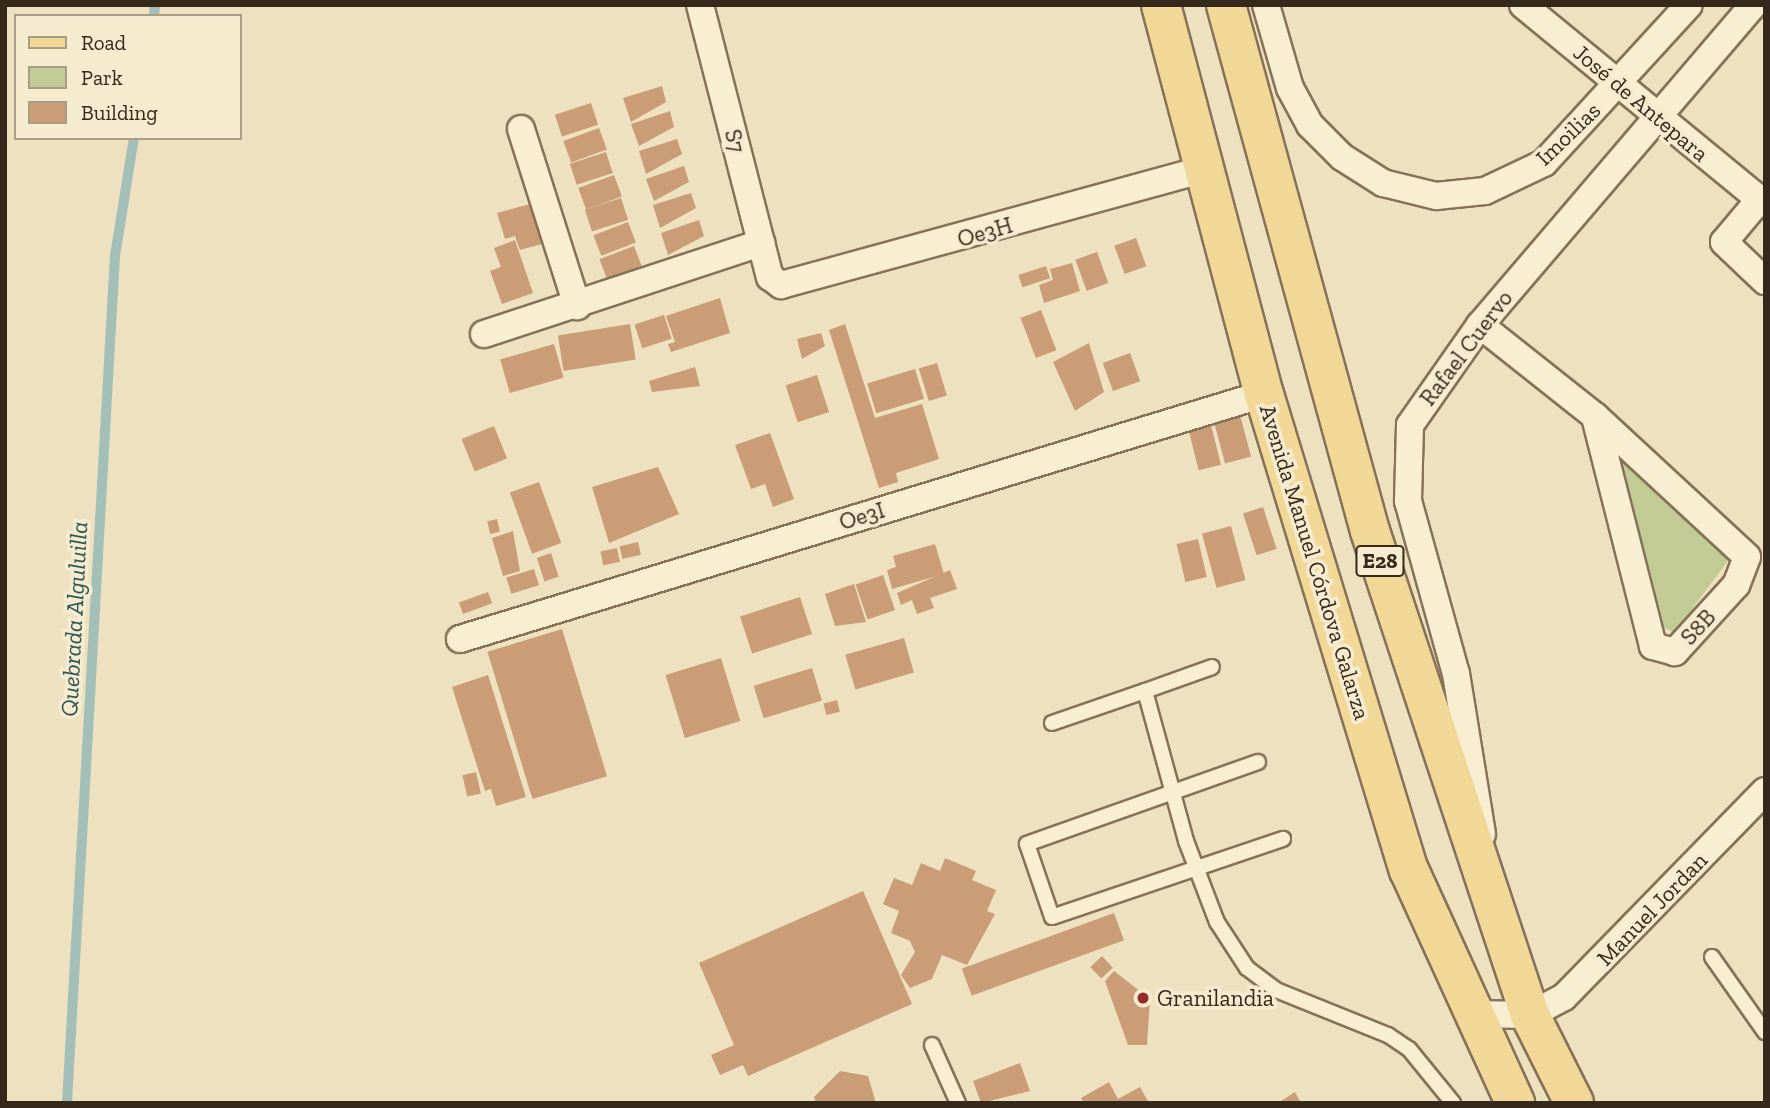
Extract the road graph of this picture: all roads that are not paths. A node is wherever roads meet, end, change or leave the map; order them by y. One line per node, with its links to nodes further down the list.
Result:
1 (700, 5): 13 (street, S7)
2 (1161, 5): 11 (main road, Avenida Manuel Córdova Galarza / E28)
3 (1226, 5): 30 (main road, E28)
4 (1266, 5): 8 (street, Imoilias)
5 (1523, 5): 8 (street, José de Antepara)
6 (1689, 5): 8 (street, Imoilias)
7 (1753, 5): 9 (street, Rafael Cuervo)
8 (1619, 82): 9 (street, José de Antepara)
9 (1657, 115): 12 (street, José de Antepara); 17 (street, Rafael Cuervo)
10 (521, 129): 16 (street)
11 (1202, 170): 14 (street, Oe3H); 19 (main road, Avenida Manuel Córdova Galarza / E28)
12 (1762, 201): 15 (street, José de Antepara)
13 (761, 243): 14 (street, S7); 16 (street)
14 (770, 277)
15 (1765, 281)
16 (577, 306): 18 (street)
17 (1480, 326): 20 (street, S8B); 30 (street, Rafael Cuervo)
18 (484, 334)
19 (1264, 394): 21 (street, Oe3I); 32 (main road, Avenida Manuel Córdova Galarza / E28)
20 (1595, 416): 20 (street, S8B)
21 (460, 639)
22 (1212, 667): 23 (lane)
23 (1145, 691): 24 (lane); 26 (lane)
24 (1052, 723)
25 (1258, 762): 26 (lane)
26 (1172, 787): 29 (lane); 29 (lane)
27 (1765, 791): 33 (street, Manuel Jordan)
28 (1283, 839): 29 (lane)
29 (1195, 866): 37 (lane)
30 (1487, 895): 33 (main road, E28)
31 (1712, 957): 34 (lane)
32 (1472, 1014): 33 (street); 38 (main road, Avenida Manuel Córdova Galarza / E28)
33 (1530, 1015): 39 (main road, E28)
34 (1765, 1032)
35 (932, 1045): 36 (lane)
36 (958, 1103)
37 (1453, 1103)
38 (1515, 1103)
39 (1574, 1103)

